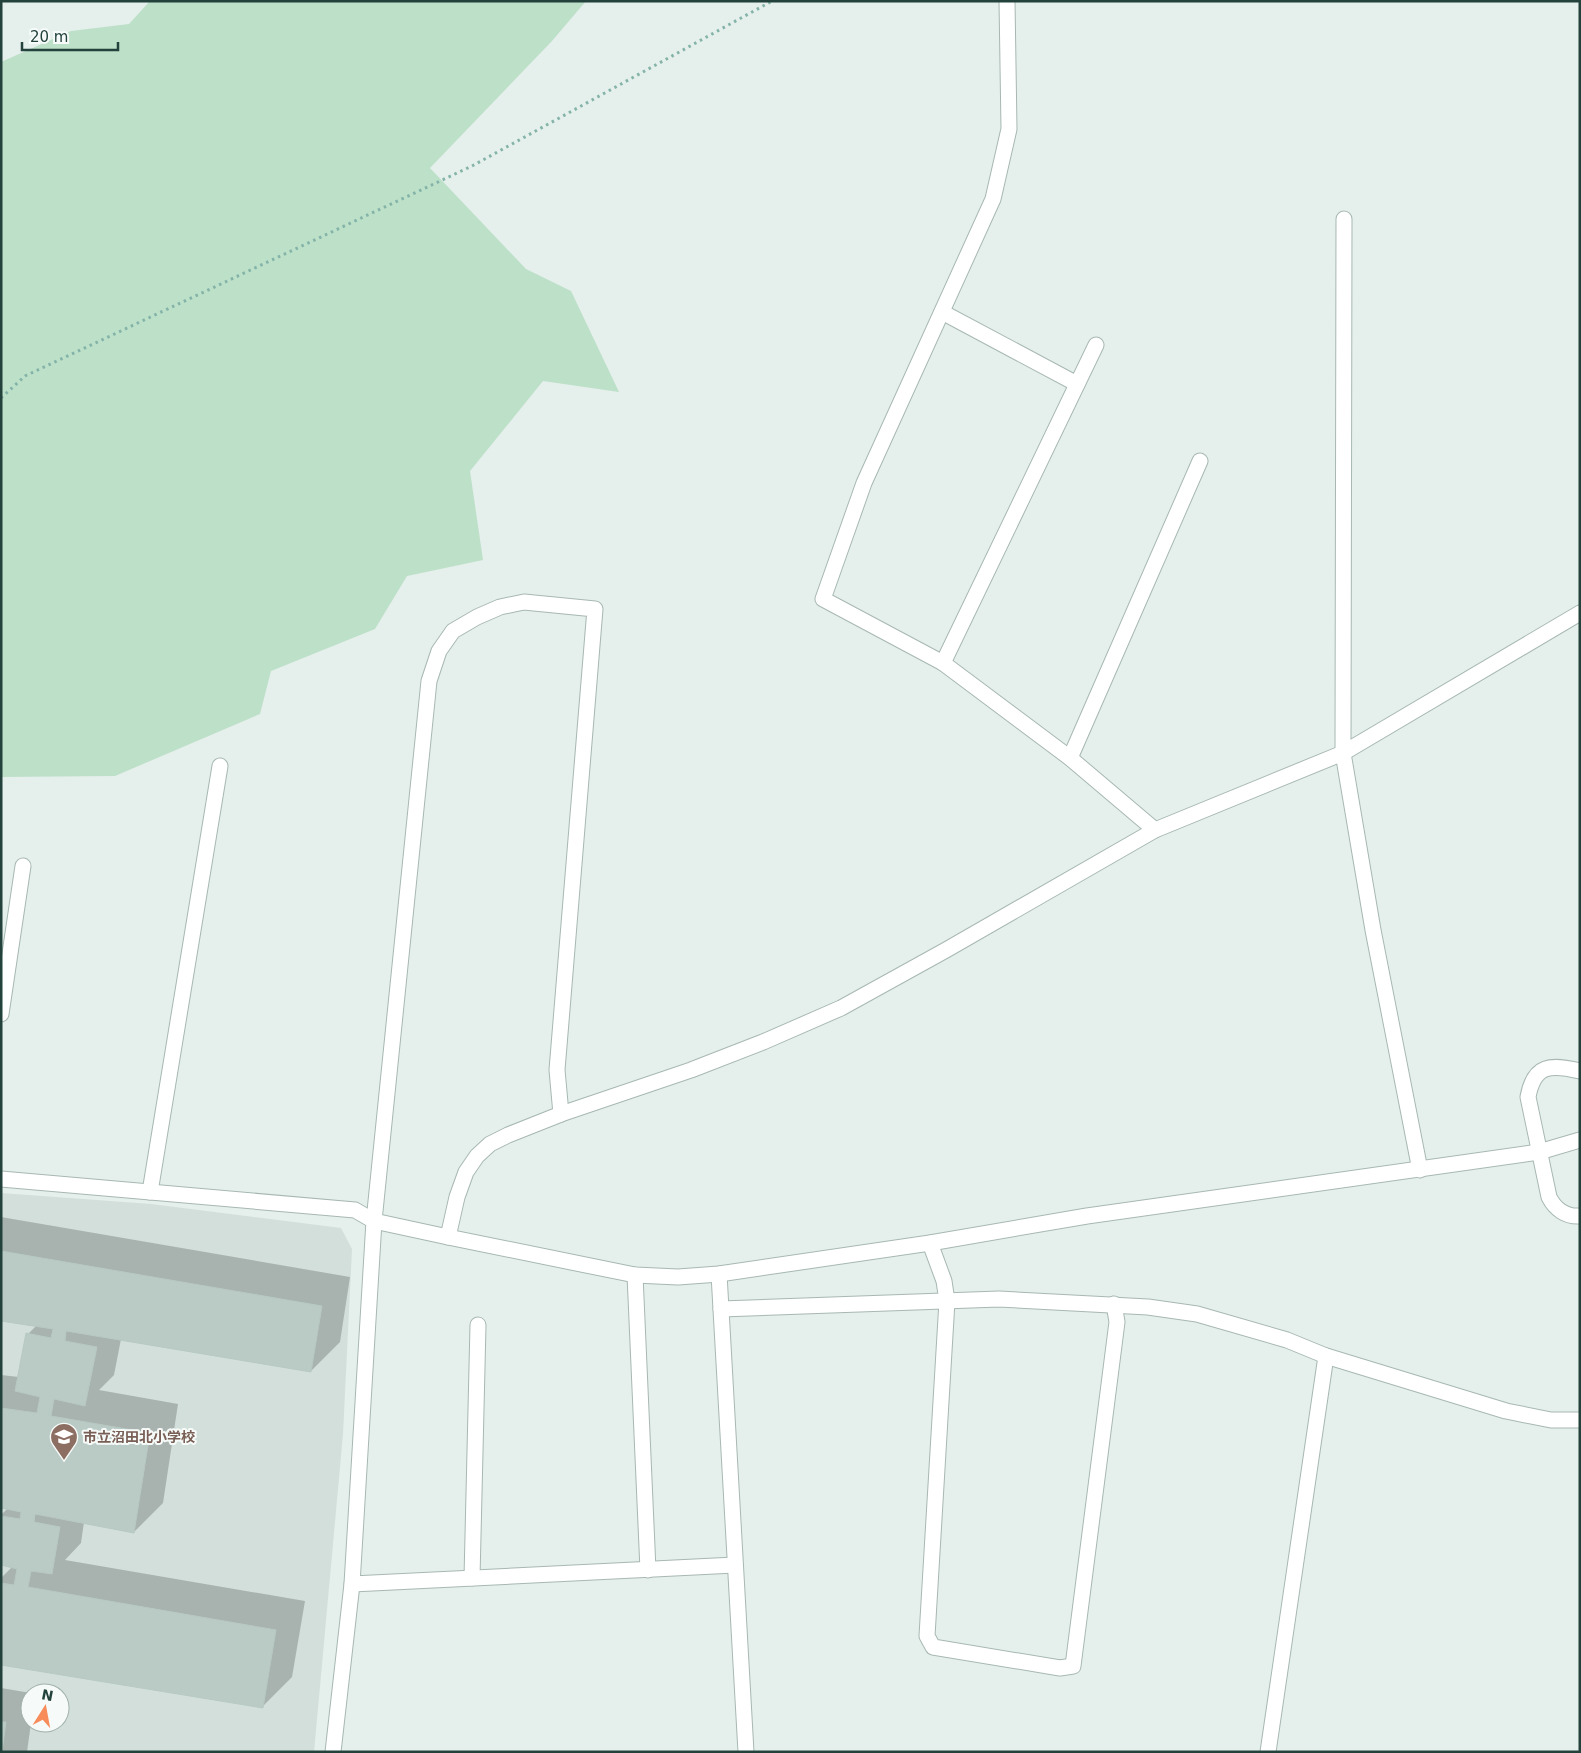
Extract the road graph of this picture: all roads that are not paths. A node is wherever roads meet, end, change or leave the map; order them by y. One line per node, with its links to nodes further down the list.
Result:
1 (1007, 1): 3 (street)
2 (1344, 219): 9 (street)
3 (942, 312): 5 (street); 8 (street)
4 (1096, 345): 5 (street)
5 (1077, 384): 8 (street)
6 (1200, 461): 10 (street)
7 (1580, 613): 9 (street)
8 (943, 664): 10 (street)
9 (1343, 753): 12 (street); 19 (street)
10 (1070, 758): 12 (street)
11 (220, 766): 21 (street)
12 (1155, 830): 16 (street)
13 (23, 866): 14 (street)
14 (1, 1014)
15 (1580, 1071): 18 (street)
16 (561, 1114): 23 (street); 24 (street)
17 (1580, 1140): 18 (street)
18 (1540, 1152): 19 (street); 22 (street)
19 (1420, 1170): 25 (street)
20 (1, 1179): 21 (street)
21 (150, 1192): 23 (street)
22 (1580, 1216)
23 (374, 1221): 24 (street); 37 (street)
24 (448, 1237): 26 (street)
25 (930, 1243): 27 (street); 28 (street)
26 (635, 1274): 27 (street); 35 (street)
27 (719, 1274): 30 (street)
28 (947, 1301): 29 (street); 29 (street); 30 (street)
29 (1114, 1304): 32 (street)
30 (721, 1309): 34 (street)
31 (478, 1325): 36 (street)
32 (1326, 1356): 33 (street); 40 (street)
33 (1580, 1420)
34 (735, 1565): 35 (street); 39 (street)
35 (648, 1570): 36 (street)
36 (472, 1578): 37 (street)
37 (352, 1584): 38 (street)
38 (333, 1752)
39 (746, 1752)
40 (1268, 1752)

